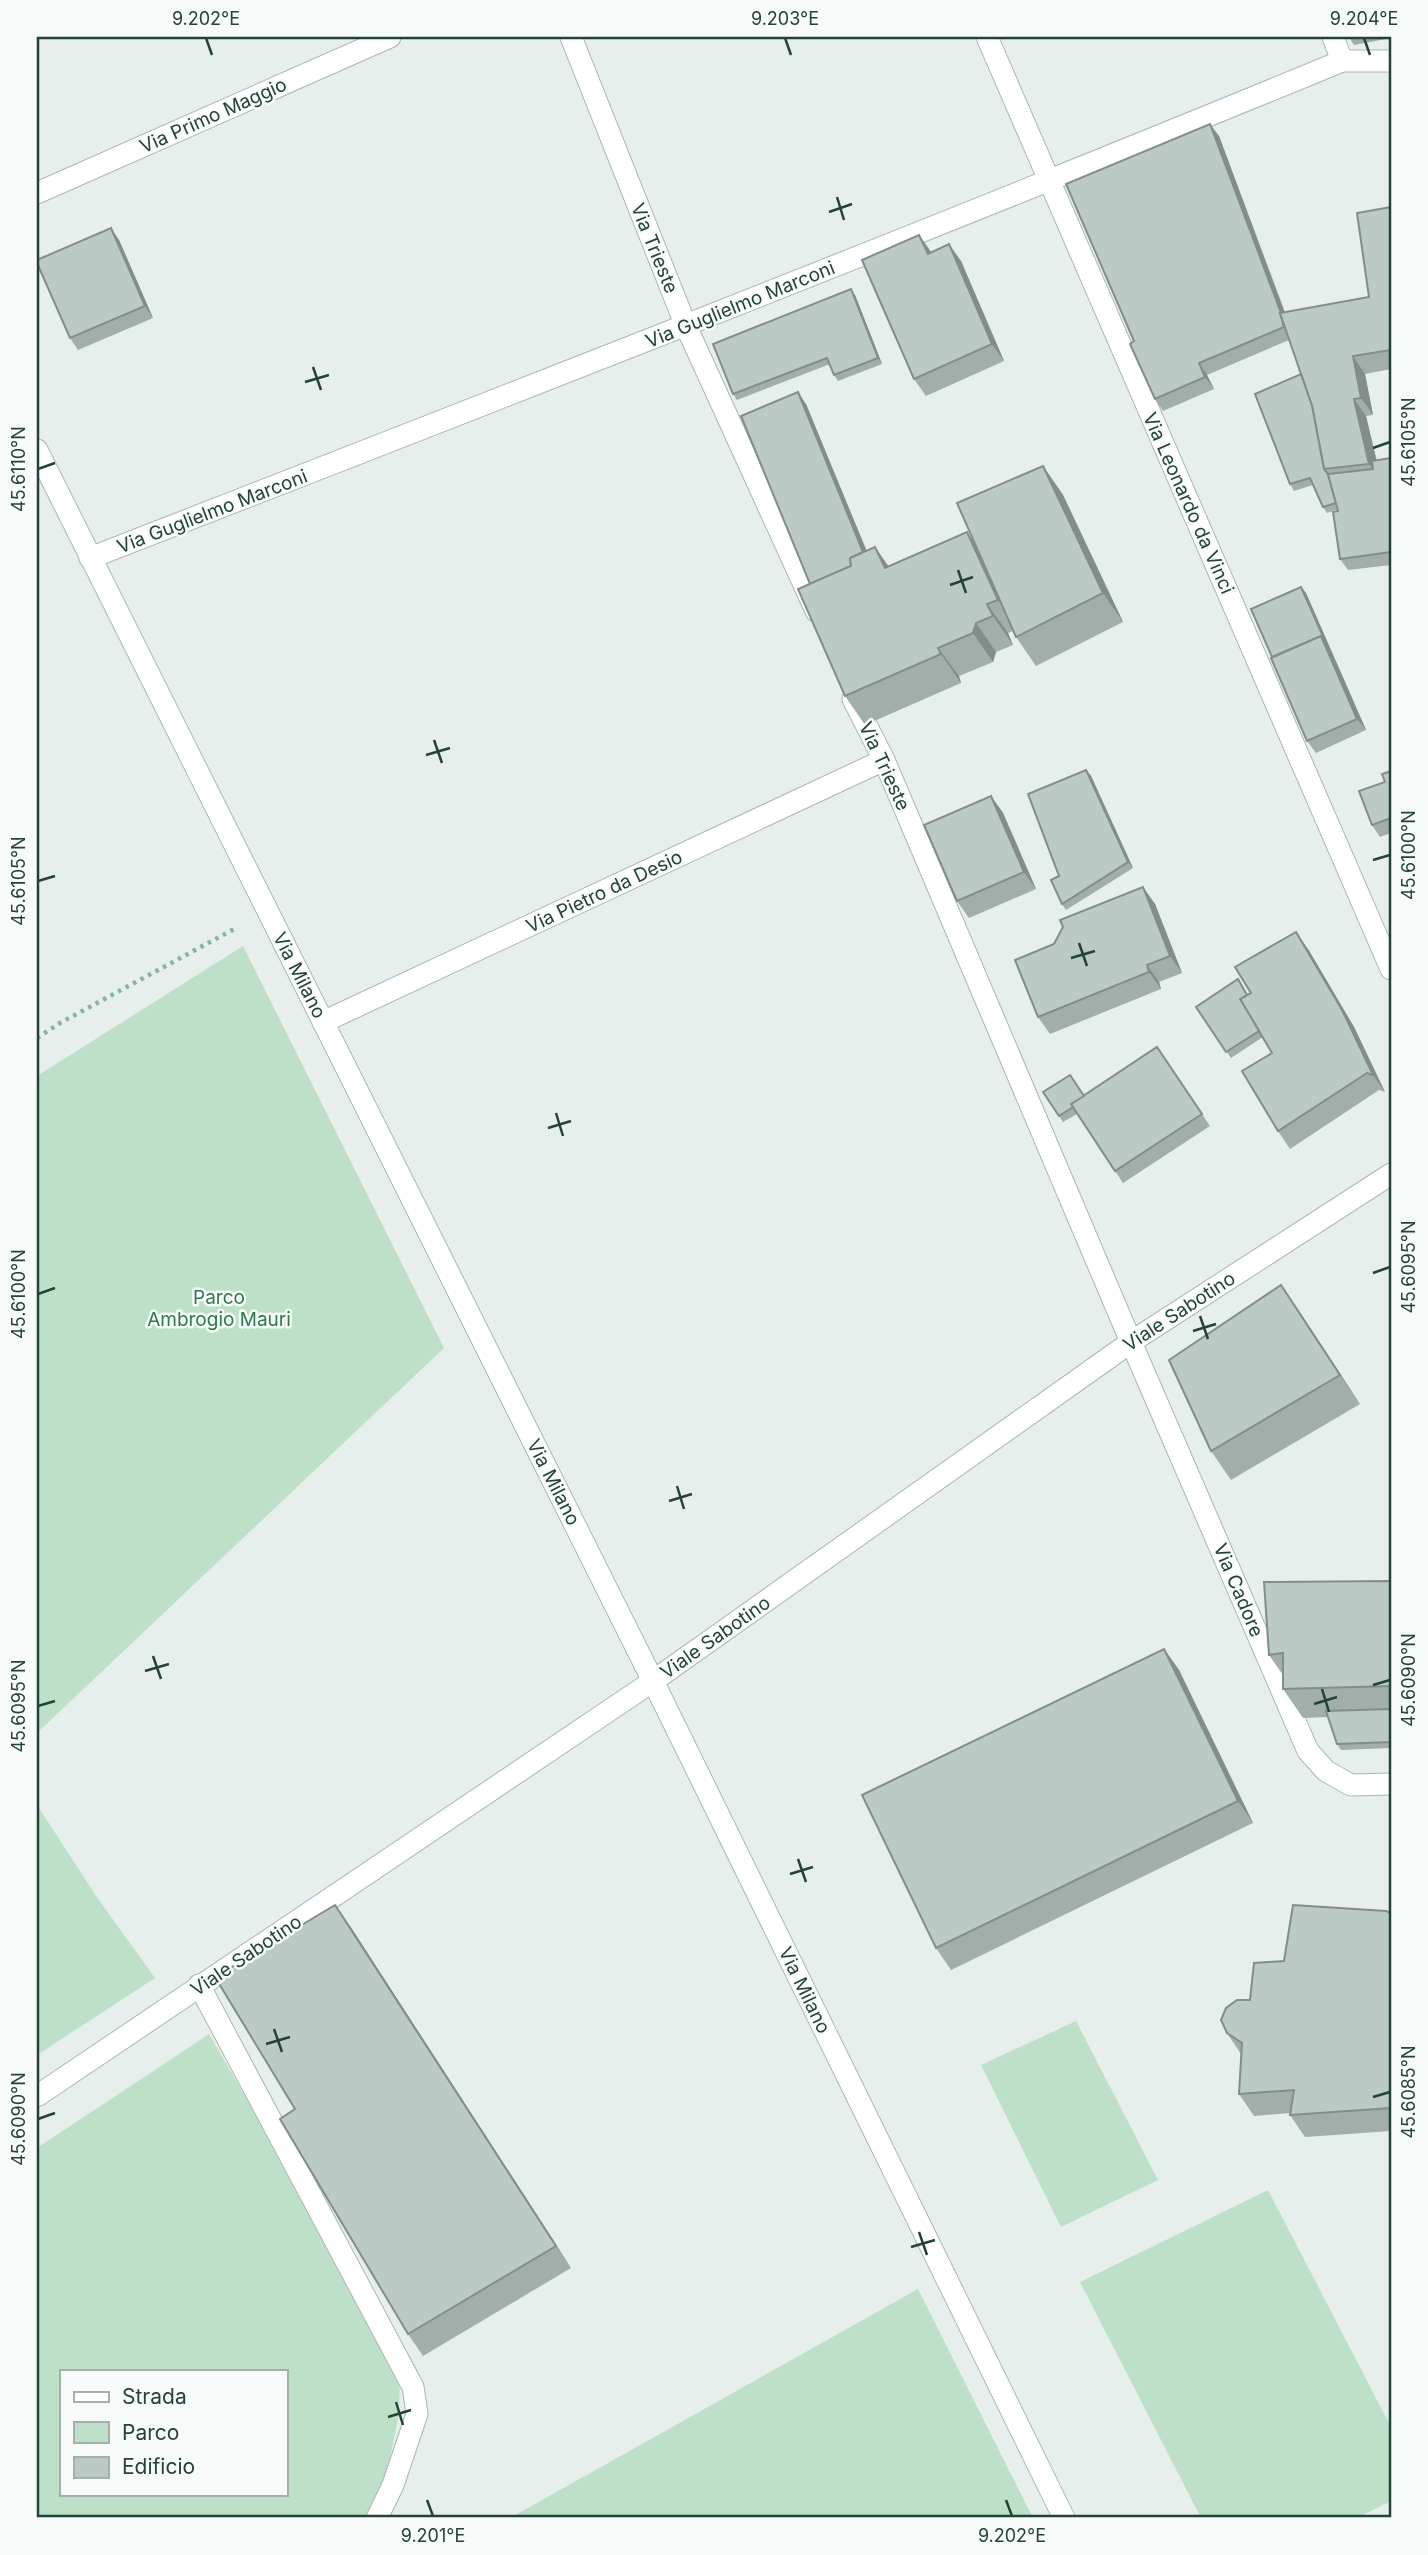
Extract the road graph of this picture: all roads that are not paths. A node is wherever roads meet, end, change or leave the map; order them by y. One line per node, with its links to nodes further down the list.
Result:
1 (390, 37): 8 (street, Via Primo Maggio)
2 (571, 37): 9 (street, Via Trieste)
3 (986, 37): 7 (street, Via Leonardo da Vinci)
4 (1333, 37): 5 (street)
5 (1342, 61): 6 (street, Via Guglielmo Marconi); 7 (street, Via Guglielmo Marconi)
6 (1391, 61)
7 (1049, 182): 9 (street, Via Guglielmo Marconi); 15 (street, Via Leonardo da Vinci)
8 (37, 193)
9 (686, 326): 11 (street, Via Guglielmo Marconi); 12 (street, Via Trieste)
10 (37, 450): 11 (street, Via Milano)
11 (90, 558): 16 (street, Via Milano)
12 (824, 630)
13 (844, 677): 14 (street, Via Trieste)
14 (884, 760): 16 (street, Via Pietro da Desio); 18 (street, Via Trieste)
15 (1391, 969)
16 (323, 1022): 19 (street, Via Milano)
17 (1391, 1174): 18 (street, Viale Sabotino)
18 (1131, 1342): 19 (street, Viale Sabotino); 20 (street, Via Cadore)
19 (653, 1681): 21 (street, Viale Sabotino); 24 (street, Via Milano)
20 (1391, 1784)
21 (199, 1985): 22 (street, Viale Sabotino); 23 (street)
22 (37, 2096)
23 (377, 2518)
24 (1064, 2518)

